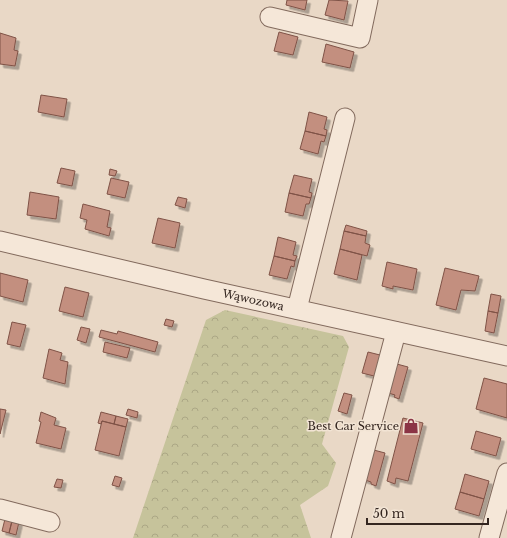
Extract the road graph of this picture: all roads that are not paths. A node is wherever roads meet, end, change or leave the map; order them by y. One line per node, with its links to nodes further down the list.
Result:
1 (368, 0): 2 (street)
2 (270, 17)
3 (345, 118): 5 (street)
4 (0, 241): 5 (street, Wąwozowa)
5 (297, 309): 6 (street, Wąwozowa)
6 (396, 332): 7 (street, Wąwozowa); 11 (street)
7 (507, 356)
8 (507, 473): 12 (street)
9 (0, 509): 10 (street)
10 (50, 522)
11 (341, 538)
12 (489, 538)

